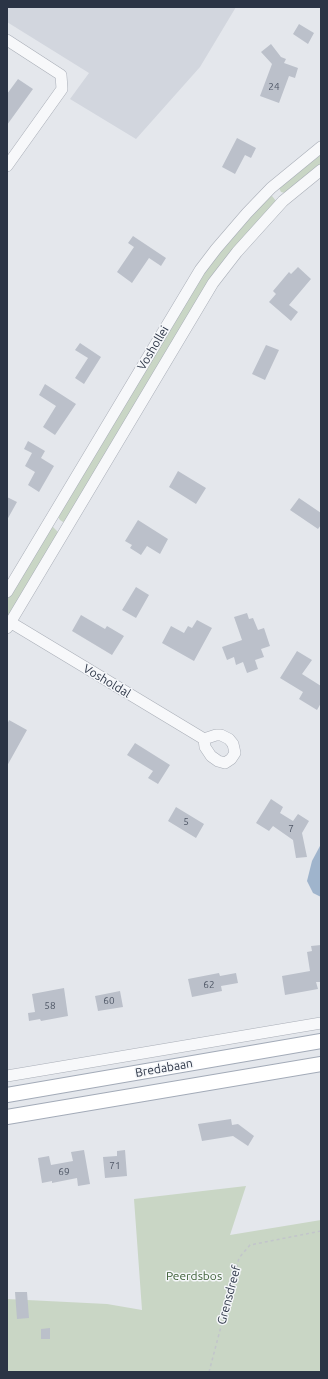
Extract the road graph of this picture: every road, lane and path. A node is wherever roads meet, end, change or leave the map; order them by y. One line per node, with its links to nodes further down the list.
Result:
1 (7, 40): 3 (street)
2 (321, 147): 5 (street, Voshollei)
3 (7, 166)
4 (321, 170): 6 (street, Voshollei)
5 (271, 188): 6 (street); 7 (street, Voshollei)
6 (283, 201): 8 (street, Voshollei)
7 (51, 519): 8 (street); 9 (street, Voshollei)
8 (66, 528): 10 (street, Voshollei)
9 (7, 592)
10 (9, 625): 11 (street, Vosholdal)
11 (204, 739)
12 (321, 1023): 15 (street)
13 (321, 1041): 16 (main road, Bredabaan)
14 (321, 1064): 17 (main road, Bredabaan)
15 (7, 1076)
16 (7, 1095)
17 (7, 1117)
18 (321, 1231): 19 (path, Grensdreef)
19 (209, 1372)

